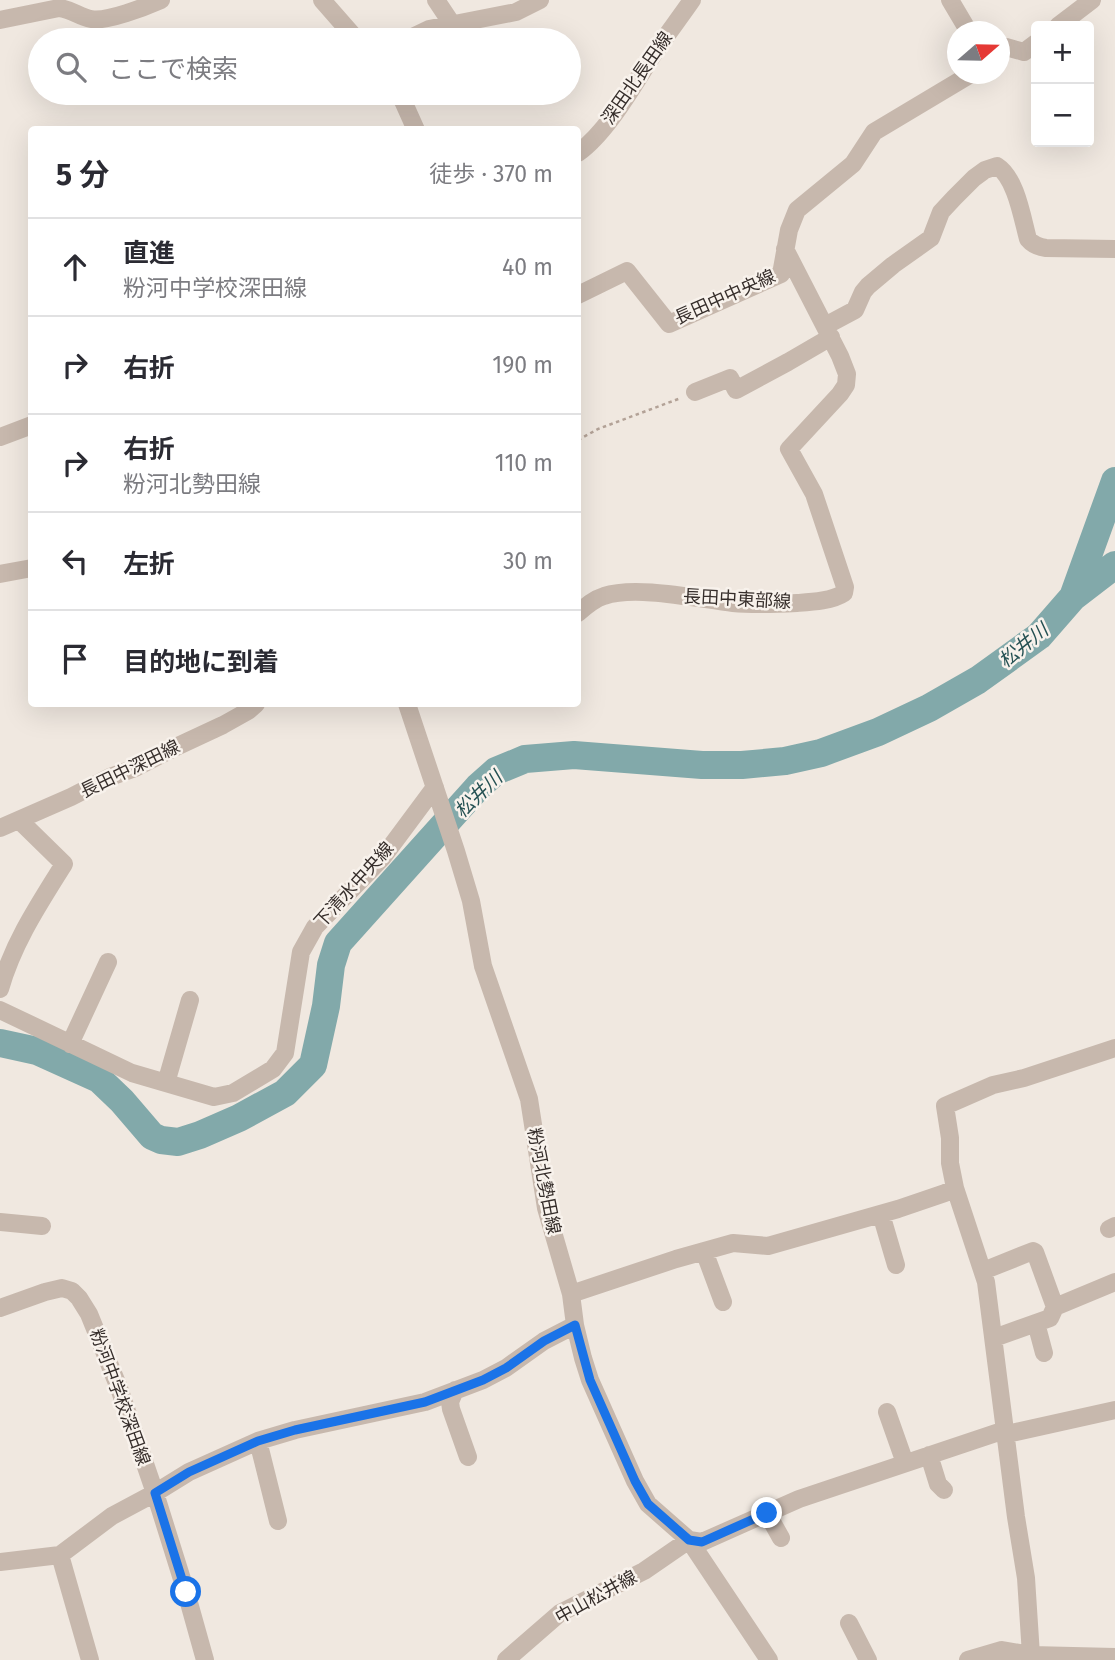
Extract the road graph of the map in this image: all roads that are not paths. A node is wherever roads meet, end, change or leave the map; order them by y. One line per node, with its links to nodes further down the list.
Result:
1 (161, 0): 8 (street)
2 (322, 0): 12 (street)
3 (436, 0): 11 (street)
4 (540, 0): 11 (street)
5 (692, 0): 19 (street, 深田北長田線)
6 (950, 0): 9 (street)
7 (1092, 0): 10 (street)
8 (0, 19)
9 (962, 21)
10 (1065, 21)
11 (452, 24): 13 (street)
12 (346, 28)
13 (434, 28)
14 (1031, 47): 15 (street)
15 (1010, 48)
16 (954, 84): 20 (street, 長田中中央線)
17 (403, 105): 18 (street)
18 (414, 126)
19 (581, 151)
20 (785, 249): 22 (street, 長田中中央線); 23 (street, 長田中東部線)
21 (1115, 249): 23 (street)
22 (581, 294)
23 (828, 331): 24 (street); 29 (street, 長田中東部線)
24 (695, 392)
25 (28, 426): 26 (street)
26 (0, 436)
27 (28, 569): 28 (street)
28 (0, 574)
29 (581, 611)
30 (253, 707): 33 (street, 長田中深田線)
31 (413, 707): 32 (street, 粉河北勢田線)
32 (437, 792): 41 (street, 下清水中央線); 50 (street, 粉河北勢田線)
33 (19, 820): 34 (street, 長田中深田線); 36 (street)
34 (0, 828)
35 (108, 962): 39 (street)
36 (0, 989)
37 (190, 1000): 41 (street)
38 (0, 1010): 39 (street, 下清水中央線)
39 (70, 1044): 41 (street, 下清水中央線)
40 (1115, 1048): 42 (street)
41 (166, 1083)
42 (955, 1188): 43 (street); 48 (street)
43 (881, 1214): 46 (street); 47 (street)
44 (0, 1222): 45 (street)
45 (42, 1226)
46 (704, 1251): 50 (street); 51 (street)
47 (897, 1265)
48 (983, 1271): 52 (street); 56 (street)
49 (1115, 1282): 52 (street)
50 (571, 1294): 55 (street, 粉河北勢田線)
51 (723, 1302)
52 (1055, 1307): 54 (street)
53 (0, 1308): 67 (street, 粉河中学校深田線)
54 (1036, 1323): 56 (street); 57 (street)
55 (575, 1325): 58 (street); 71 (street, 粉河北勢田線)
56 (994, 1338): 61 (street)
57 (1044, 1353)
58 (455, 1390): 62 (street); 64 (street)
59 (1115, 1410): 61 (street)
60 (887, 1412): 65 (street)
61 (1007, 1434): 63 (street); 75 (street)
62 (258, 1441): 67 (street); 69 (street)
63 (929, 1455): 65 (street); 66 (street)
64 (468, 1457)
65 (905, 1463): 68 (street)
66 (944, 1490)
67 (155, 1493): 72 (street); 78 (street, 粉河中学校深田線)
68 (767, 1513): 70 (street); 71 (street)
69 (278, 1521)
70 (781, 1538)
71 (689, 1540): 79 (street, 中山松井線); 80 (street, 粉河北勢田線)
72 (60, 1555): 73 (street); 77 (street)
73 (0, 1562)
74 (849, 1623): 81 (street)
75 (1031, 1655): 76 (street); 82 (street)
76 (1115, 1657)
77 (90, 1660)
78 (205, 1660)
79 (506, 1660)
80 (769, 1660)
81 (869, 1660)
82 (968, 1660)

